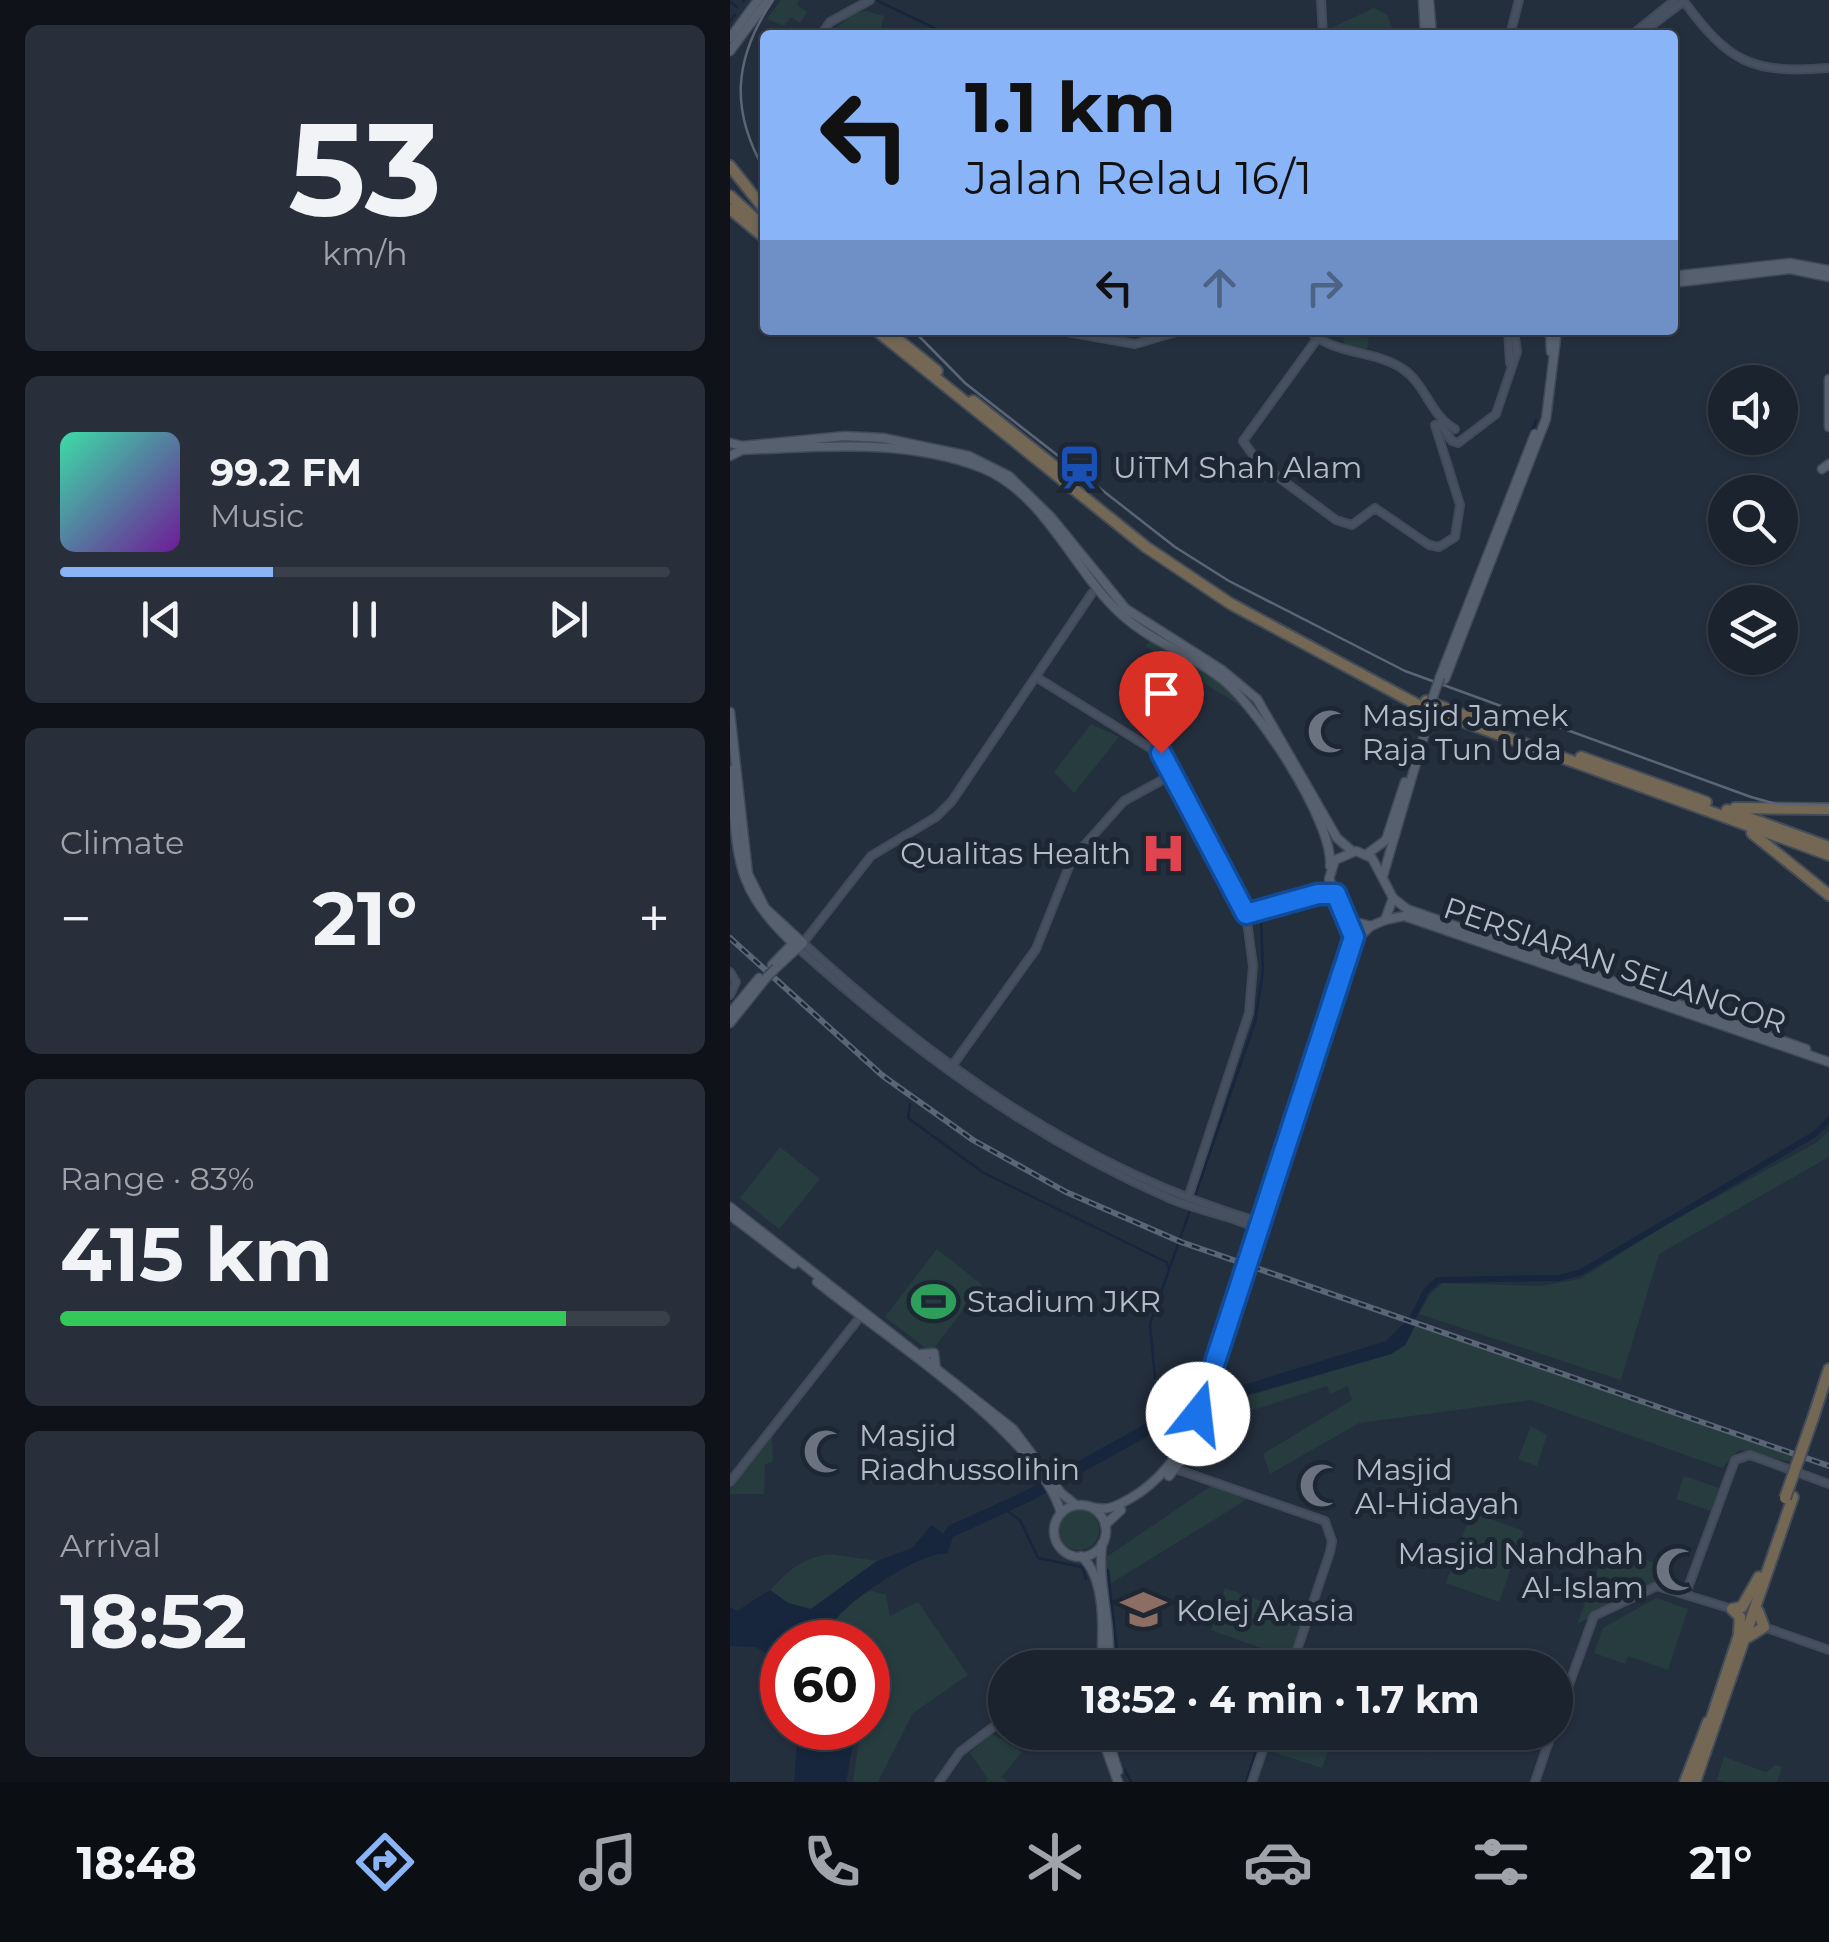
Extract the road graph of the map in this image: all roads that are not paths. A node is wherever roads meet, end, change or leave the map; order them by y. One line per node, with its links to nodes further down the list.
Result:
1 (758, 0): 17 (main road)
2 (768, 0): 18 (main road)
3 (1321, 0): 12 (street)
4 (1426, 0): 13 (main road)
5 (1519, 0): 14 (street)
6 (1675, 0): 15 (street)
7 (1686, 0): 9 (street); 10 (street)
8 (860, 2): 11 (street)
9 (1670, 11): 10 (street); 16 (street)
10 (1694, 16): 19 (street)
11 (824, 30)
12 (1323, 30)
13 (1429, 30)
14 (1511, 30)
15 (1641, 30)
16 (1642, 30)
17 (730, 38)
18 (730, 51)
19 (1829, 68)
20 (730, 166): 23 (highway)
21 (730, 187): 25 (highway)
22 (730, 196): 26 (highway)
23 (760, 204)
24 (730, 210): 27 (highway)
25 (760, 215)
26 (760, 223)
27 (760, 234)
28 (1829, 274): 29 (main road)
29 (1678, 279)
30 (882, 335): 52 (highway)
31 (892, 335): 52 (highway)
32 (1084, 335): 33 (street)
33 (1166, 335)
34 (1314, 335): 37 (street)
35 (1511, 335): 40 (street)
36 (1553, 335): 48 (main road, bridge)
37 (1318, 339): 40 (street); 40 (street)
38 (1829, 380): 39 (main road)
39 (1829, 427)
40 (1457, 434)
41 (730, 443): 53 (main road)
42 (730, 456): 43 (main road)
43 (1082, 565): 44 (street); 45 (main road)
44 (1092, 593): 45 (street); 46 (street)
45 (1122, 614): 56 (main road)
46 (1036, 677): 50 (street); 67 (street)
47 (730, 712): 67 (main road)
48 (1423, 732): 55 (main road); 57 (main road)
49 (730, 770): 67 (main road)
50 (1175, 773): 63 (street); 74 (street)
51 (1829, 809): 52 (highway)
52 (1723, 812): 54 (highway); 61 (highway)
53 (1352, 851): 55 (main road); 56 (main road)
54 (1829, 851)
55 (1368, 854): 57 (main road)
56 (1330, 866): 58 (main road)
57 (1383, 876): 62 (main road)
58 (1329, 879): 59 (street); 60 (main road)
59 (1318, 894): 60 (street); 63 (street)
60 (1336, 894): 65 (main road)
61 (1829, 894)
62 (1393, 898): 64 (main road); 73 (main road, PERSIARAN SELANGOR)
63 (1246, 914): 76 (street)
64 (1386, 920): 66 (main road); 73 (main road, PERSIARAN SELANGOR)
65 (1351, 921): 66 (main road); 78 (main road)
66 (1371, 926): 81 (main road)
67 (799, 942): 69 (main road, bridge); 74 (street); 75 (street)
68 (730, 972): 70 (street)
69 (764, 976): 71 (main road); 72 (main road)
70 (730, 994)
71 (730, 1013)
72 (730, 1024)
73 (1829, 1060)
74 (952, 1066): 75 (street)
75 (1063, 1141): 76 (street); 80 (street)
76 (1188, 1198): 78 (street)
77 (730, 1207): 83 (main road)
78 (1264, 1212): 80 (main road)
79 (730, 1215): 83 (main road)
80 (1255, 1239): 81 (main road)
81 (1252, 1253): 82 (main road, bridge)
82 (1245, 1276): 86 (main road); 86 (main road)
83 (858, 1318): 90 (main road); 90 (main road); 93 (street)
84 (1829, 1369): 88 (highway)
85 (1829, 1388): 88 (highway)
86 (1206, 1396): 87 (main road)
87 (1201, 1414): 89 (main road); 97 (main road)
88 (1815, 1420): 102 (highway, bridge)
89 (1184, 1457): 91 (main road); 92 (street)
90 (1040, 1467): 95 (main road)
91 (1176, 1469): 92 (street); 99 (main road)
92 (1188, 1470): 109 (street)
93 (730, 1482)
94 (1829, 1484): 103 (street)
95 (1054, 1489): 96 (main road); 98 (main road)
96 (1076, 1505): 97 (main road); 98 (main road)
97 (1088, 1506): 99 (main road)
98 (1060, 1513): 101 (main road)
99 (1105, 1525): 100 (main road)
100 (1102, 1544): 101 (main road); 108 (main road)
101 (1080, 1556): 107 (main road)
102 (1761, 1581): 104 (highway); 105 (highway); 106 (highway); 110 (highway)
103 (1686, 1593): 104 (street); 112 (street)
104 (1732, 1609): 106 (highway)
105 (1764, 1627): 110 (highway); 111 (street)
106 (1740, 1633): 122 (highway)
107 (1105, 1650)
108 (1109, 1650)
109 (1296, 1650)
110 (1742, 1650): 122 (highway)
111 (1829, 1650)
112 (1573, 1672)
113 (988, 1729): 117 (street)
114 (1109, 1750): 119 (main road)
115 (1263, 1750): 120 (street)
116 (1546, 1750): 121 (street)
117 (941, 1778): 118 (street)
118 (953, 1782)
119 (1121, 1782)
120 (1252, 1782)
121 (1535, 1782)
122 (1693, 1782)

